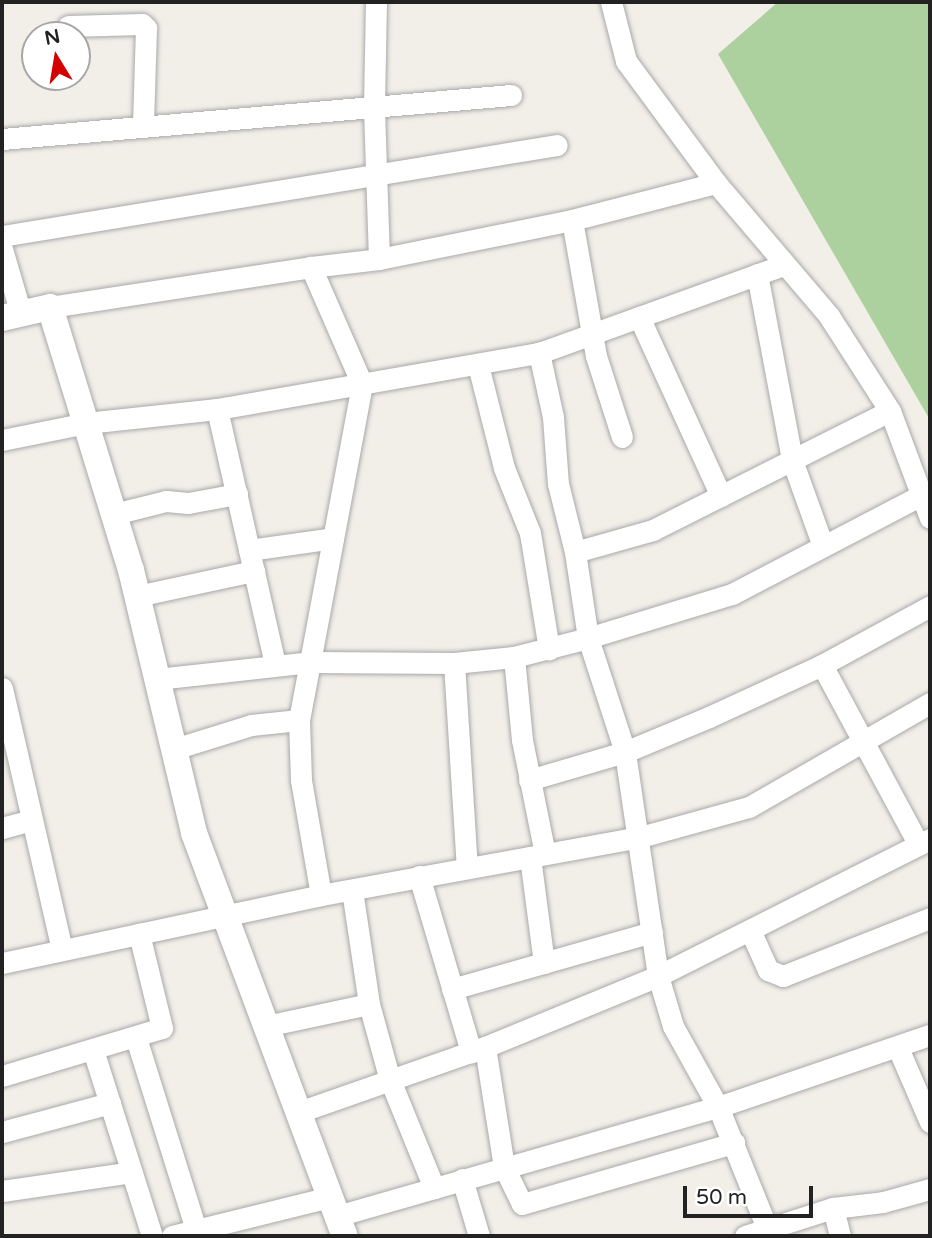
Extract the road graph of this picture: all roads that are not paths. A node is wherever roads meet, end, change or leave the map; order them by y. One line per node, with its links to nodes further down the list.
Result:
1 (376, 2): 5 (street)
2 (611, 2): 10 (street)
3 (91, 25): 6 (street)
4 (511, 95): 5 (street)
5 (374, 105): 6 (street); 9 (street)
6 (143, 127): 7 (street)
7 (2, 139)
8 (557, 145): 9 (street)
9 (376, 171): 12 (street); 14 (street)
10 (716, 183): 11 (street); 15 (street)
11 (572, 220): 14 (street); 21 (street)
12 (2, 236)
13 (2, 249): 19 (street)
14 (379, 260): 16 (street)
15 (784, 265): 17 (street); 26 (street)
16 (311, 267): 18 (street); 24 (street)
17 (757, 274): 20 (street); 30 (street)
18 (50, 307): 19 (street); 27 (street)
19 (12, 316)
20 (639, 317): 21 (street); 33 (street)
21 (593, 333): 22 (street); 28 (street)
22 (539, 353): 23 (street); 38 (street)
23 (478, 365): 24 (street); 43 (street)
24 (362, 384): 25 (street); 36 (street)
25 (217, 409): 27 (street); 31 (street)
26 (890, 411): 30 (street); 32 (street)
27 (86, 424): 29 (street); 34 (street)
28 (622, 437)
29 (2, 440)
30 (792, 460): 33 (street); 37 (street)
31 (237, 494): 34 (street); 39 (street)
32 (921, 495): 35 (street); 37 (street)
33 (721, 496): 38 (street)
34 (114, 514): 40 (street)
35 (930, 518)
36 (333, 538): 39 (street); 45 (street)
37 (822, 546): 42 (street)
38 (575, 552): 42 (street)
39 (251, 560): 40 (street); 47 (street)
40 (137, 596): 49 (street)
41 (930, 606): 48 (street)
42 (588, 638): 43 (street); 55 (street)
43 (549, 649): 44 (street)
44 (514, 657): 46 (street); 56 (street)
45 (310, 662): 46 (street); 47 (street); 52 (street)
46 (454, 663): 62 (street)
47 (275, 665): 49 (street)
48 (822, 665): 53 (street); 55 (street)
49 (157, 679): 54 (street)
50 (2, 688): 57 (street)
51 (930, 703): 53 (street)
52 (299, 720): 54 (street); 65 (street)
53 (864, 741): 59 (street); 60 (street)
54 (174, 749): 66 (street)
55 (625, 752): 56 (street); 59 (street)
56 (529, 780): 61 (street)
57 (32, 820): 58 (street); 71 (street)
58 (2, 828)
59 (640, 837): 61 (street); 69 (street)
60 (925, 842): 68 (street)
61 (537, 855): 62 (street); 73 (street)
62 (467, 868): 63 (street)
63 (419, 876): 64 (street); 75 (street)
64 (352, 890): 65 (street); 76 (street)
65 (321, 895): 66 (street)
66 (225, 916): 70 (street); 77 (street)
67 (930, 918): 68 (street)
68 (750, 930): 74 (street)
69 (652, 932): 73 (street); 74 (street)
70 (139, 934): 71 (street); 79 (street)
71 (62, 949): 72 (street)
72 (2, 963)
73 (544, 963): 75 (street)
74 (658, 976): 81 (street); 86 (street)
75 (452, 989): 81 (street)
76 (369, 1004): 77 (street); 84 (street)
77 (266, 1026): 87 (street)
78 (930, 1035): 80 (street)
79 (136, 1038): 82 (street); 101 (street)
80 (898, 1048): 86 (street); 88 (street)
81 (478, 1049): 84 (street); 91 (street)
82 (93, 1050): 83 (street); 85 (street)
83 (2, 1076)
84 (390, 1080): 87 (street); 94 (street)
85 (110, 1103): 89 (street); 92 (street)
86 (718, 1107): 90 (street); 91 (street)
87 (299, 1112): 98 (street)
88 (930, 1122)
89 (2, 1132)
90 (734, 1143): 91 (street); 100 (street)
91 (504, 1167): 93 (street)
92 (132, 1172): 96 (street); 102 (street)
93 (462, 1179): 94 (street); 104 (street)
94 (433, 1188): 98 (street)
95 (930, 1189): 97 (street)
96 (2, 1191)
97 (832, 1208): 100 (street); 106 (street)
98 (337, 1216): 99 (street)
99 (251, 1227): 101 (street)
100 (767, 1228): 105 (street)
101 (197, 1233): 103 (street)
102 (152, 1236)
103 (172, 1236)
104 (479, 1236)
105 (745, 1236)
106 (841, 1236)

